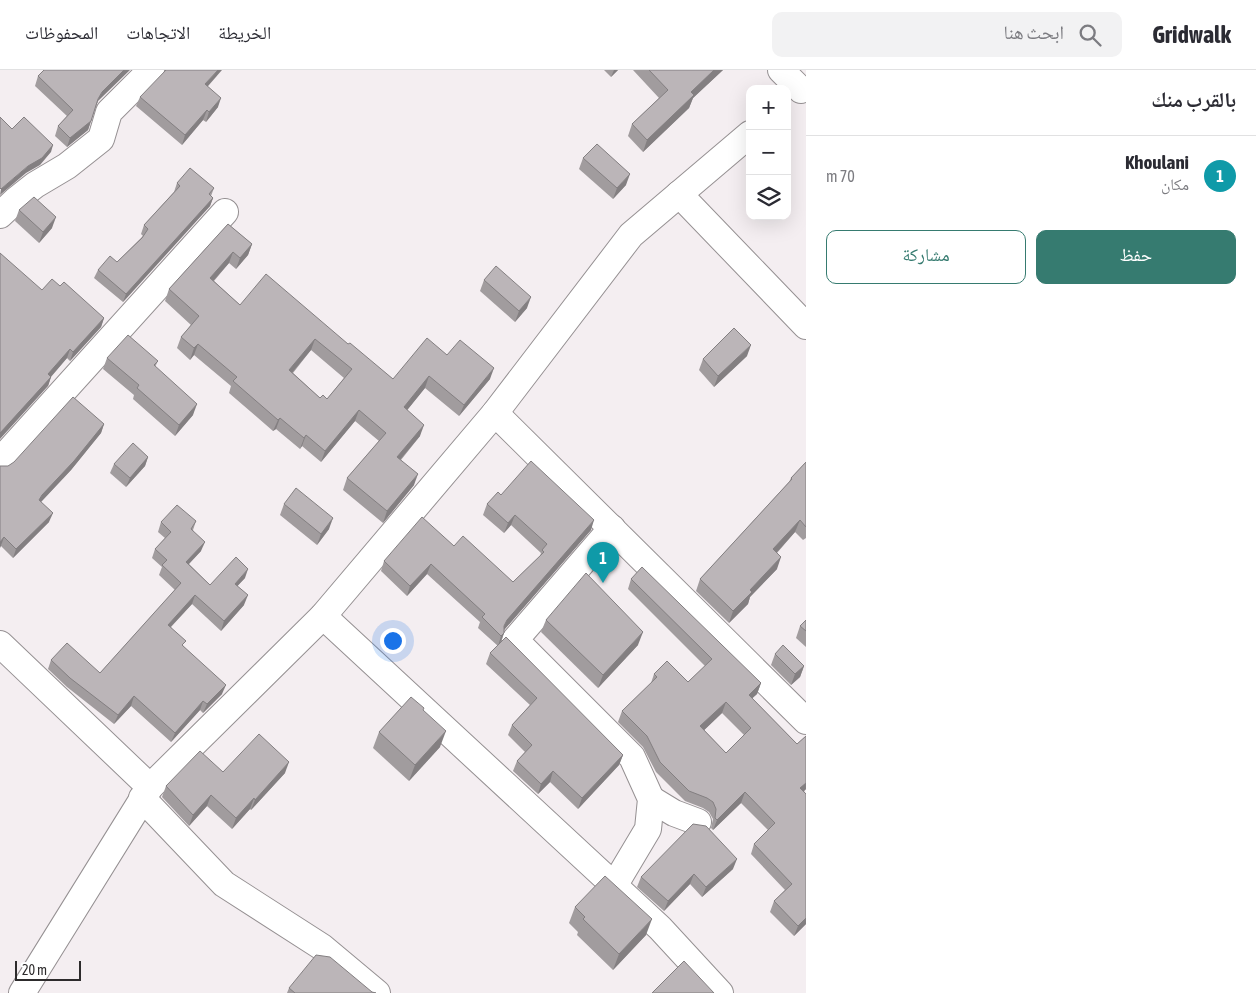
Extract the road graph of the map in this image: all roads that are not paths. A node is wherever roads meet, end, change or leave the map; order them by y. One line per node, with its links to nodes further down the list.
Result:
1 (151, 70): 7 (street)
2 (782, 70): 3 (street)
3 (798, 92)
4 (746, 137): 5 (street)
5 (679, 194): 8 (street); 9 (street)
6 (225, 212): 10 (street)
7 (0, 215)
8 (806, 326)
9 (496, 413): 11 (street); 12 (street)
10 (0, 460)
11 (612, 528): 14 (street); 16 (street)
12 (323, 616): 15 (street); 18 (street)
13 (0, 644): 15 (street)
14 (806, 720)
15 (146, 792): 19 (street); 20 (street)
16 (651, 799): 17 (street); 18 (street)
17 (698, 822)
18 (614, 886): 21 (street)
19 (22, 993)
20 (377, 993)
21 (720, 993)

